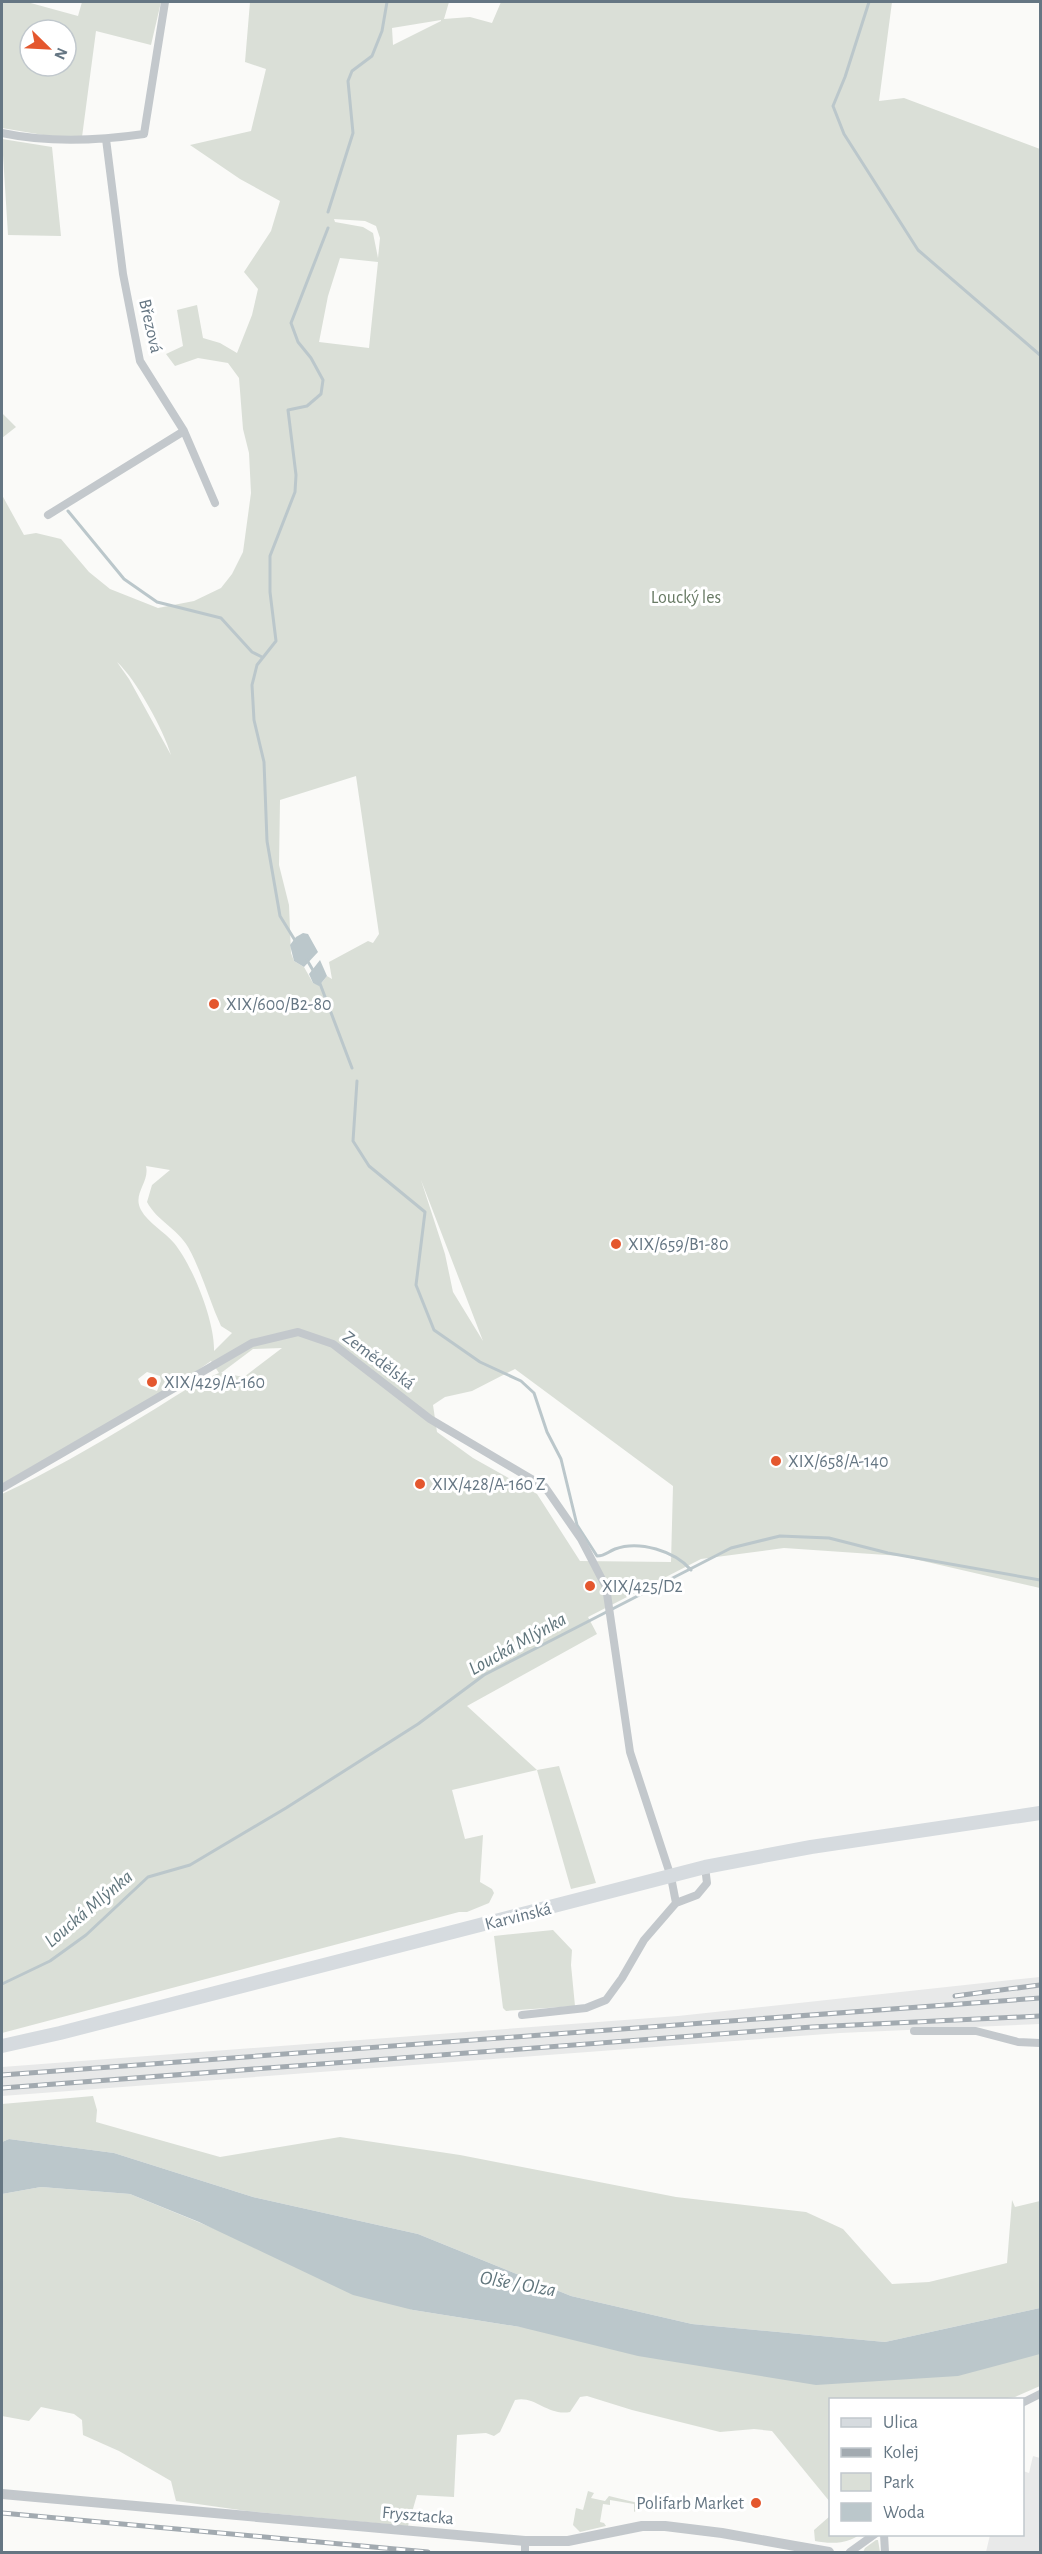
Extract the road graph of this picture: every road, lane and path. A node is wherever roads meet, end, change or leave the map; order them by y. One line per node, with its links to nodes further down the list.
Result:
1 (165, 2): 3 (street)
2 (2, 133): 3 (street)
3 (106, 139): 4 (street, Březová)
4 (184, 431): 5 (street, Březová); 6 (street)
5 (215, 503)
6 (48, 515)
7 (2, 1488): 10 (street, Zemědělská)
8 (1041, 1813): 9 (main road, Karvinská)
9 (705, 1867): 10 (main road, Karvinská); 11 (street)
10 (671, 1877): 11 (street, Zemědělská); 15 (main road, Karvinská)
11 (676, 1903): 12 (street)
12 (522, 2015)
13 (914, 2031): 14 (street)
14 (1041, 2043)
15 (2, 2046)
16 (1041, 2394): 17 (street)
17 (1024, 2402)
18 (2, 2494): 21 (street, Frysztacka)
19 (874, 2536): 24 (street)
20 (884, 2536): 25 (street)
21 (525, 2541): 22 (street); 23 (street, Frysztacka)
22 (525, 2553)
23 (830, 2553)
24 (850, 2553)
25 (885, 2553)

